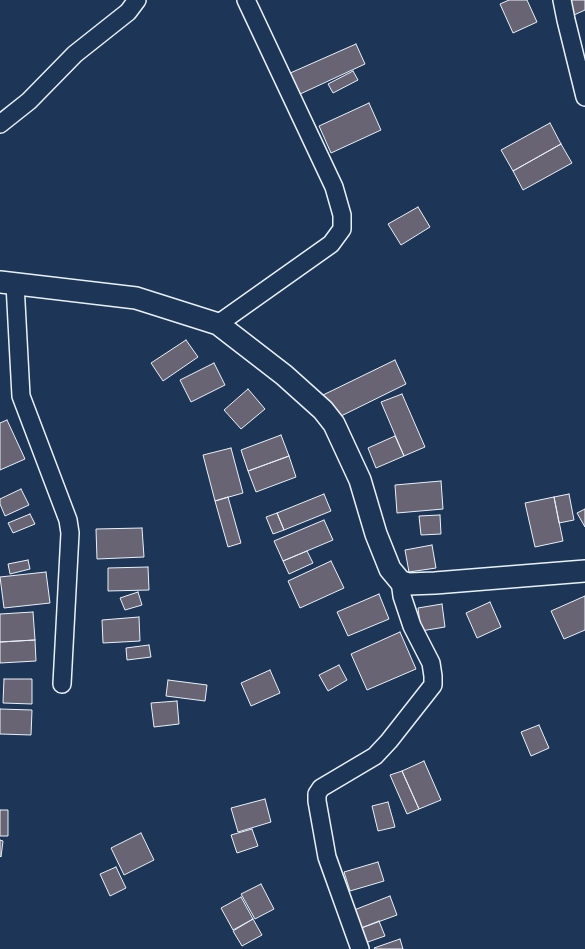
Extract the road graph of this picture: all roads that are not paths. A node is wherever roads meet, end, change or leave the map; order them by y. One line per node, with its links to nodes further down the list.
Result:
1 (137, 0): 5 (street)
2 (246, 0): 7 (street)
3 (562, 0): 4 (street)
4 (585, 97)
5 (0, 124)
6 (8, 283): 7 (street); 10 (street)
7 (218, 324): 9 (street)
8 (585, 570): 9 (street)
9 (400, 581): 11 (street)
10 (62, 684)
11 (360, 949)

